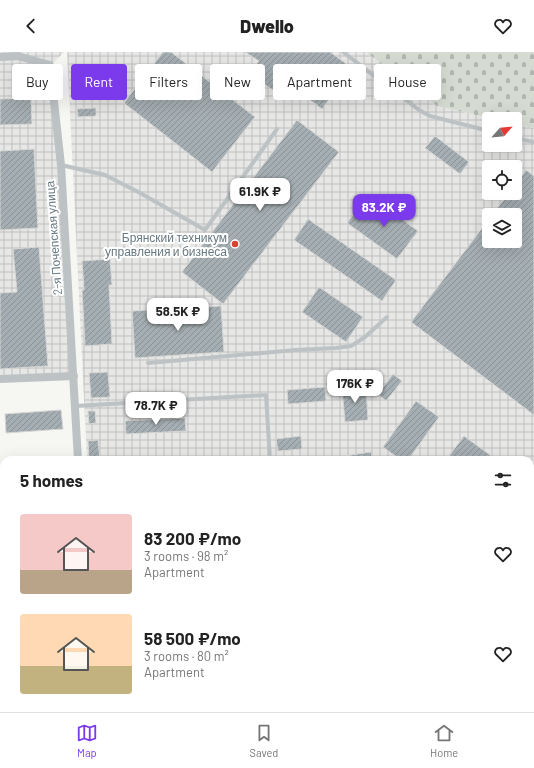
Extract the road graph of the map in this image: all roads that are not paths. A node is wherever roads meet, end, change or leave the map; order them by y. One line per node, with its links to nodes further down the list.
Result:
1 (344, 52): 4 (lane)
2 (0, 57): 7 (street, 2-я Почепская улица)
3 (276, 128): 7 (lane)
4 (482, 129)
5 (522, 139): 6 (lane)
6 (534, 142)
7 (61, 165): 10 (street, 2-я Почепская улица)
8 (387, 317): 9 (lane)
9 (148, 364)
10 (74, 376): 11 (street); 12 (street, 2-я Почепская улица)
11 (0, 379)
12 (76, 406): 13 (street, 2-я Почепская улица); 14 (lane)
13 (78, 456)
14 (270, 456)

